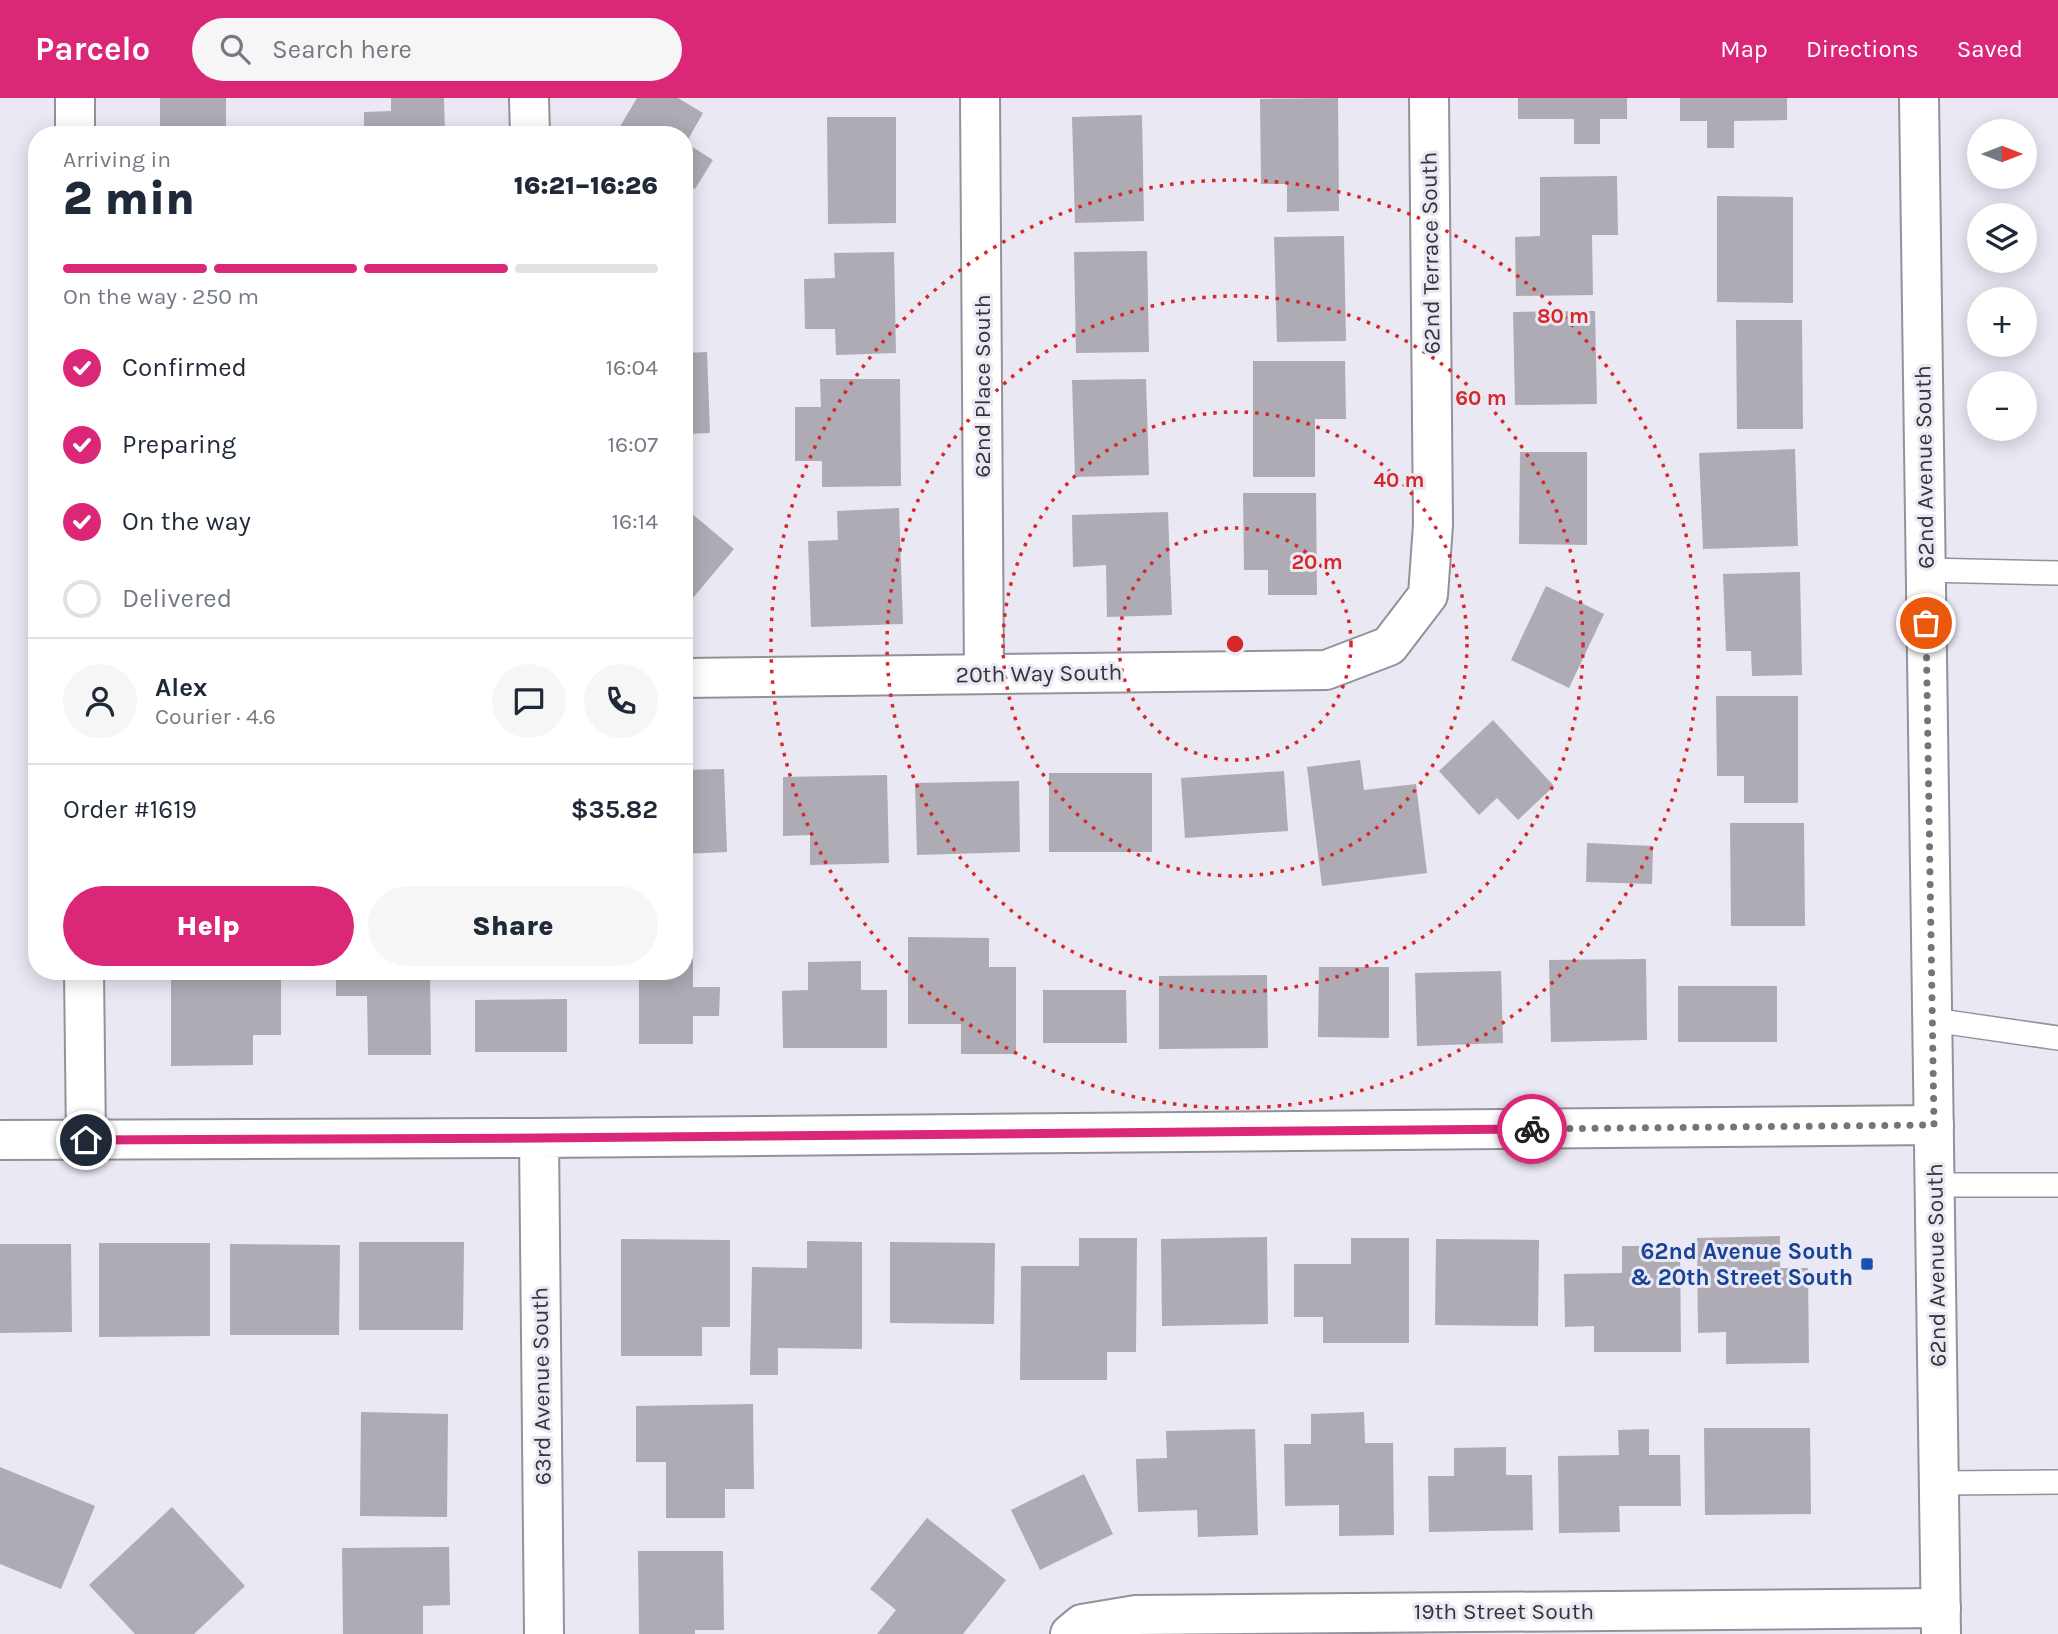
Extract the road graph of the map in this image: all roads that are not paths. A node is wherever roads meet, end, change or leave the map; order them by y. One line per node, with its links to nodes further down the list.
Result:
1 (75, 98): 6 (street)
2 (530, 98): 7 (street)
3 (980, 98): 11 (street, 62nd Place South)
4 (1429, 98): 10 (street, 62nd Terrace South)
5 (1919, 98): 8 (street, 62nd Avenue South)
6 (75, 126)
7 (530, 126)
8 (1926, 570): 9 (lane); 14 (street, 62nd Avenue South)
9 (2058, 573)
10 (1389, 646): 11 (street, 20th Way South)
11 (984, 674): 12 (street, 20th Way South)
12 (693, 678)
13 (84, 980): 19 (street)
14 (1933, 1020): 15 (lane); 16 (street, 62nd Avenue South)
15 (2058, 1038)
16 (1934, 1125): 17 (street); 20 (street, 62nd Avenue South)
17 (539, 1138): 19 (street); 26 (street, 63rd Avenue South)
18 (0, 1140): 19 (street)
19 (86, 1140)
20 (1935, 1185): 21 (lane); 23 (street, 62nd Avenue South)
21 (2058, 1185)
22 (2058, 1482): 23 (lane)
23 (1939, 1483): 24 (street, 62nd Avenue South)
24 (1941, 1621): 25 (street, 19th Street South)
25 (1433, 1623): 27 (street, 19th Street South)
26 (544, 1634)
27 (1070, 1634)

